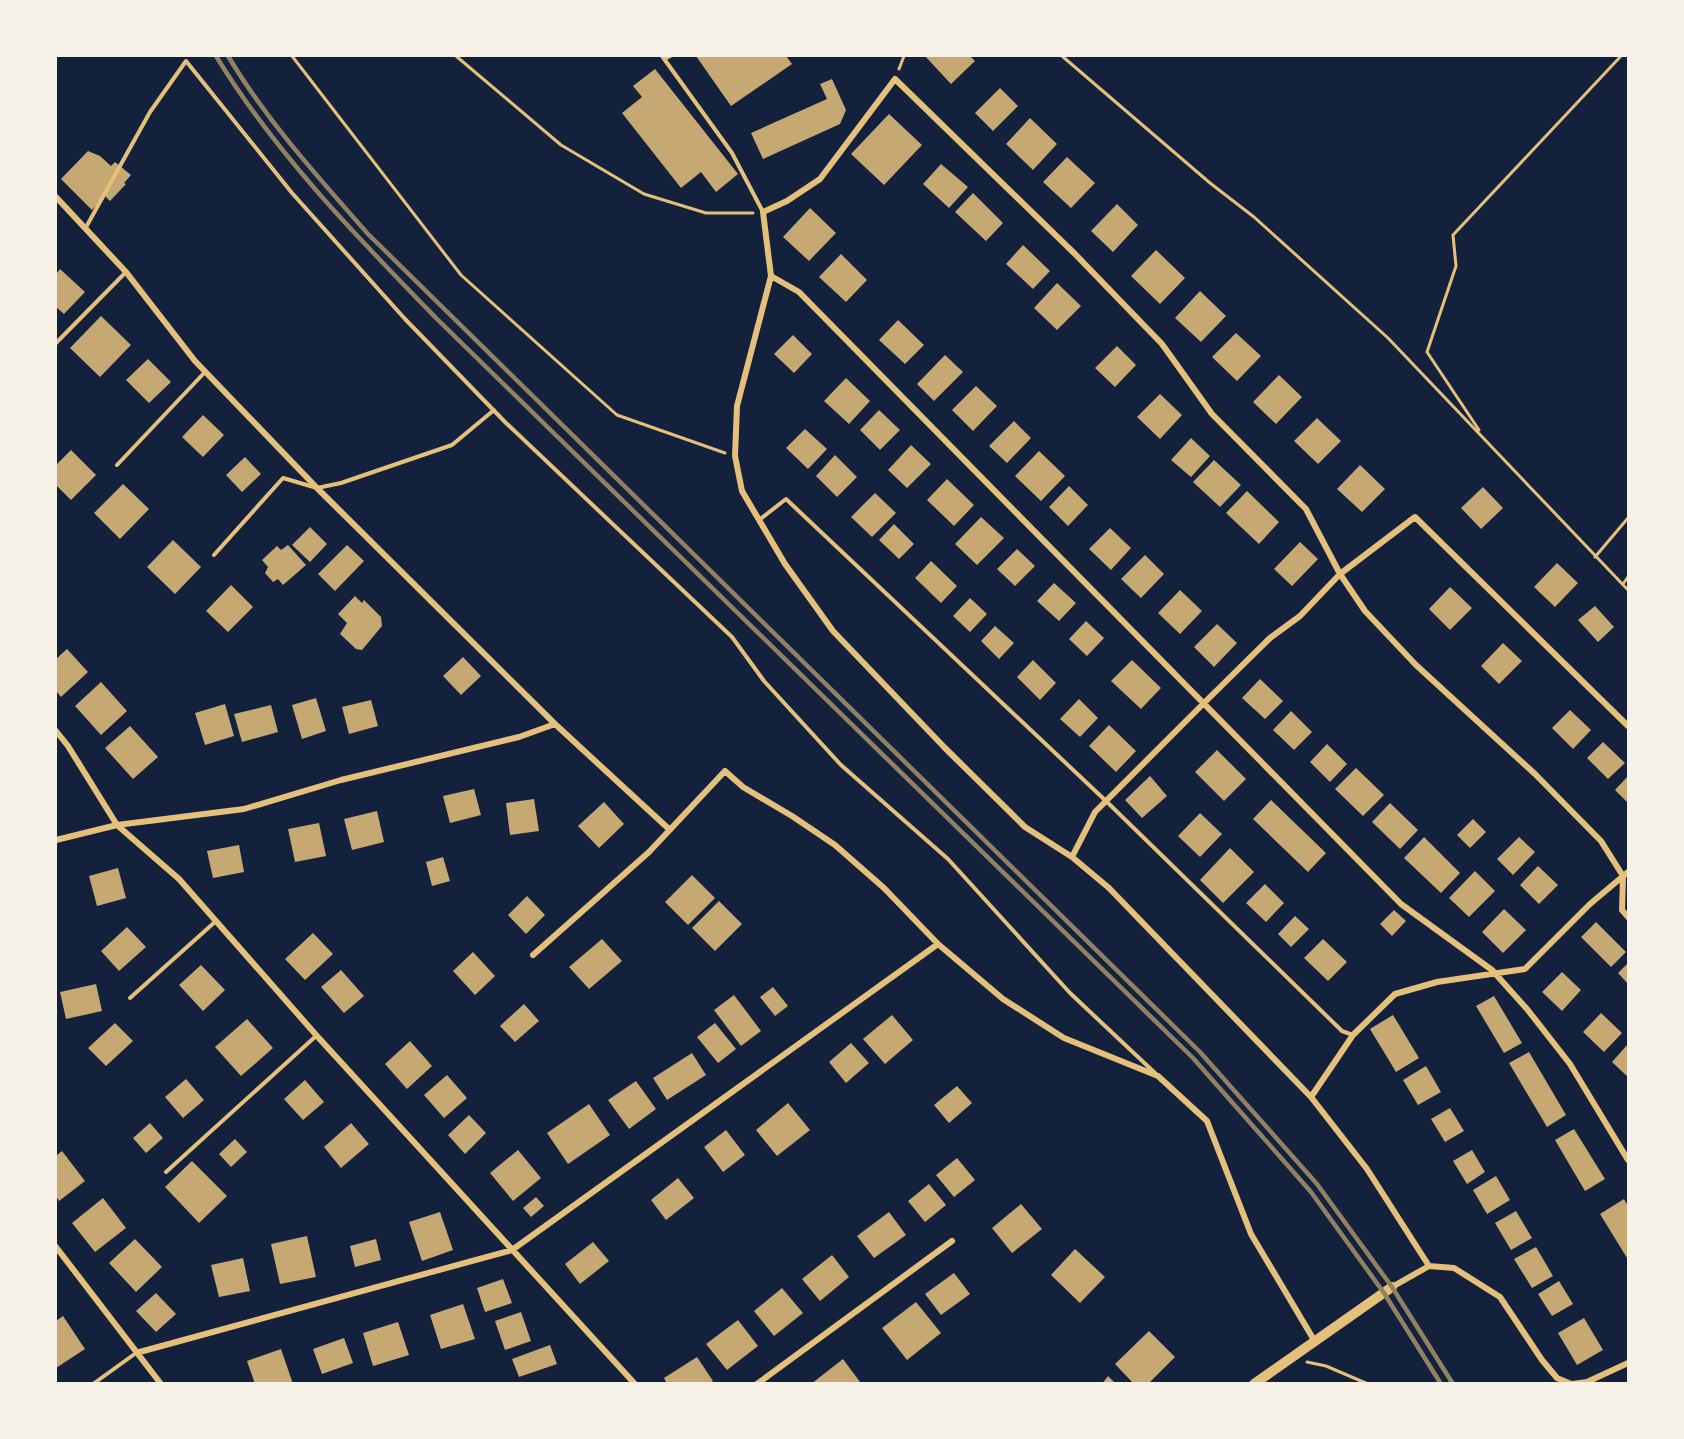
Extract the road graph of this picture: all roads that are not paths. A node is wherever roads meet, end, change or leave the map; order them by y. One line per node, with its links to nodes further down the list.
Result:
1 (183, 56): 4 (lane)
2 (670, 56): 3 (lane)
3 (663, 57): 6 (lane)
4 (186, 61): 7 (lane); 12 (lane)
5 (56, 197): 7 (street)
6 (764, 213): 9 (street); 17 (street)
7 (86, 229): 8 (street)
8 (126, 272): 10 (lane); 11 (street)
9 (771, 276): 15 (street); 18 (street)
10 (56, 343)
11 (205, 372): 13 (lane); 14 (street)
12 (494, 410): 14 (lane); 36 (lane)
13 (117, 465)
14 (317, 488): 16 (lane); 19 (street)
15 (759, 520): 22 (lane); 26 (street)
16 (214, 555)
17 (1340, 574): 18 (street); 20 (street); 27 (street)
18 (1204, 703): 22 (street); 32 (street)
19 (555, 724): 23 (street); 24 (street)
20 (1629, 726)
21 (56, 731): 23 (street)
22 (1106, 801): 26 (street); 34 (lane)
23 (117, 825): 25 (street); 29 (street)
24 (670, 830): 30 (street); 31 (street)
25 (56, 840)
26 (1071, 857): 37 (street)
27 (1626, 874): 28 (street); 32 (street)
28 (1629, 916)
29 (216, 921): 33 (lane); 35 (street)
30 (938, 944): 36 (street); 42 (street)
31 (533, 955)
32 (1496, 975): 34 (street); 38 (street)
33 (130, 998)
34 (1353, 1035): 37 (street)
35 (317, 1036): 39 (lane); 42 (street)
36 (1158, 1076): 45 (street)
37 (1311, 1097): 43 (street)
38 (1629, 1160)
39 (166, 1172)
40 (952, 1241): 52 (street)
41 (56, 1247): 46 (street)
42 (512, 1250): 46 (street); 51 (street)
43 (1429, 1266): 44 (street); 48 (street)
44 (1392, 1287): 45 (street)
45 (1314, 1340): 53 (street)
46 (136, 1353): 49 (lane); 50 (street)
47 (1629, 1363): 54 (street)
48 (1556, 1381): 54 (street)
49 (93, 1383)
50 (161, 1383)
51 (635, 1383)
52 (757, 1383)
53 (1254, 1383)
54 (1571, 1383)

